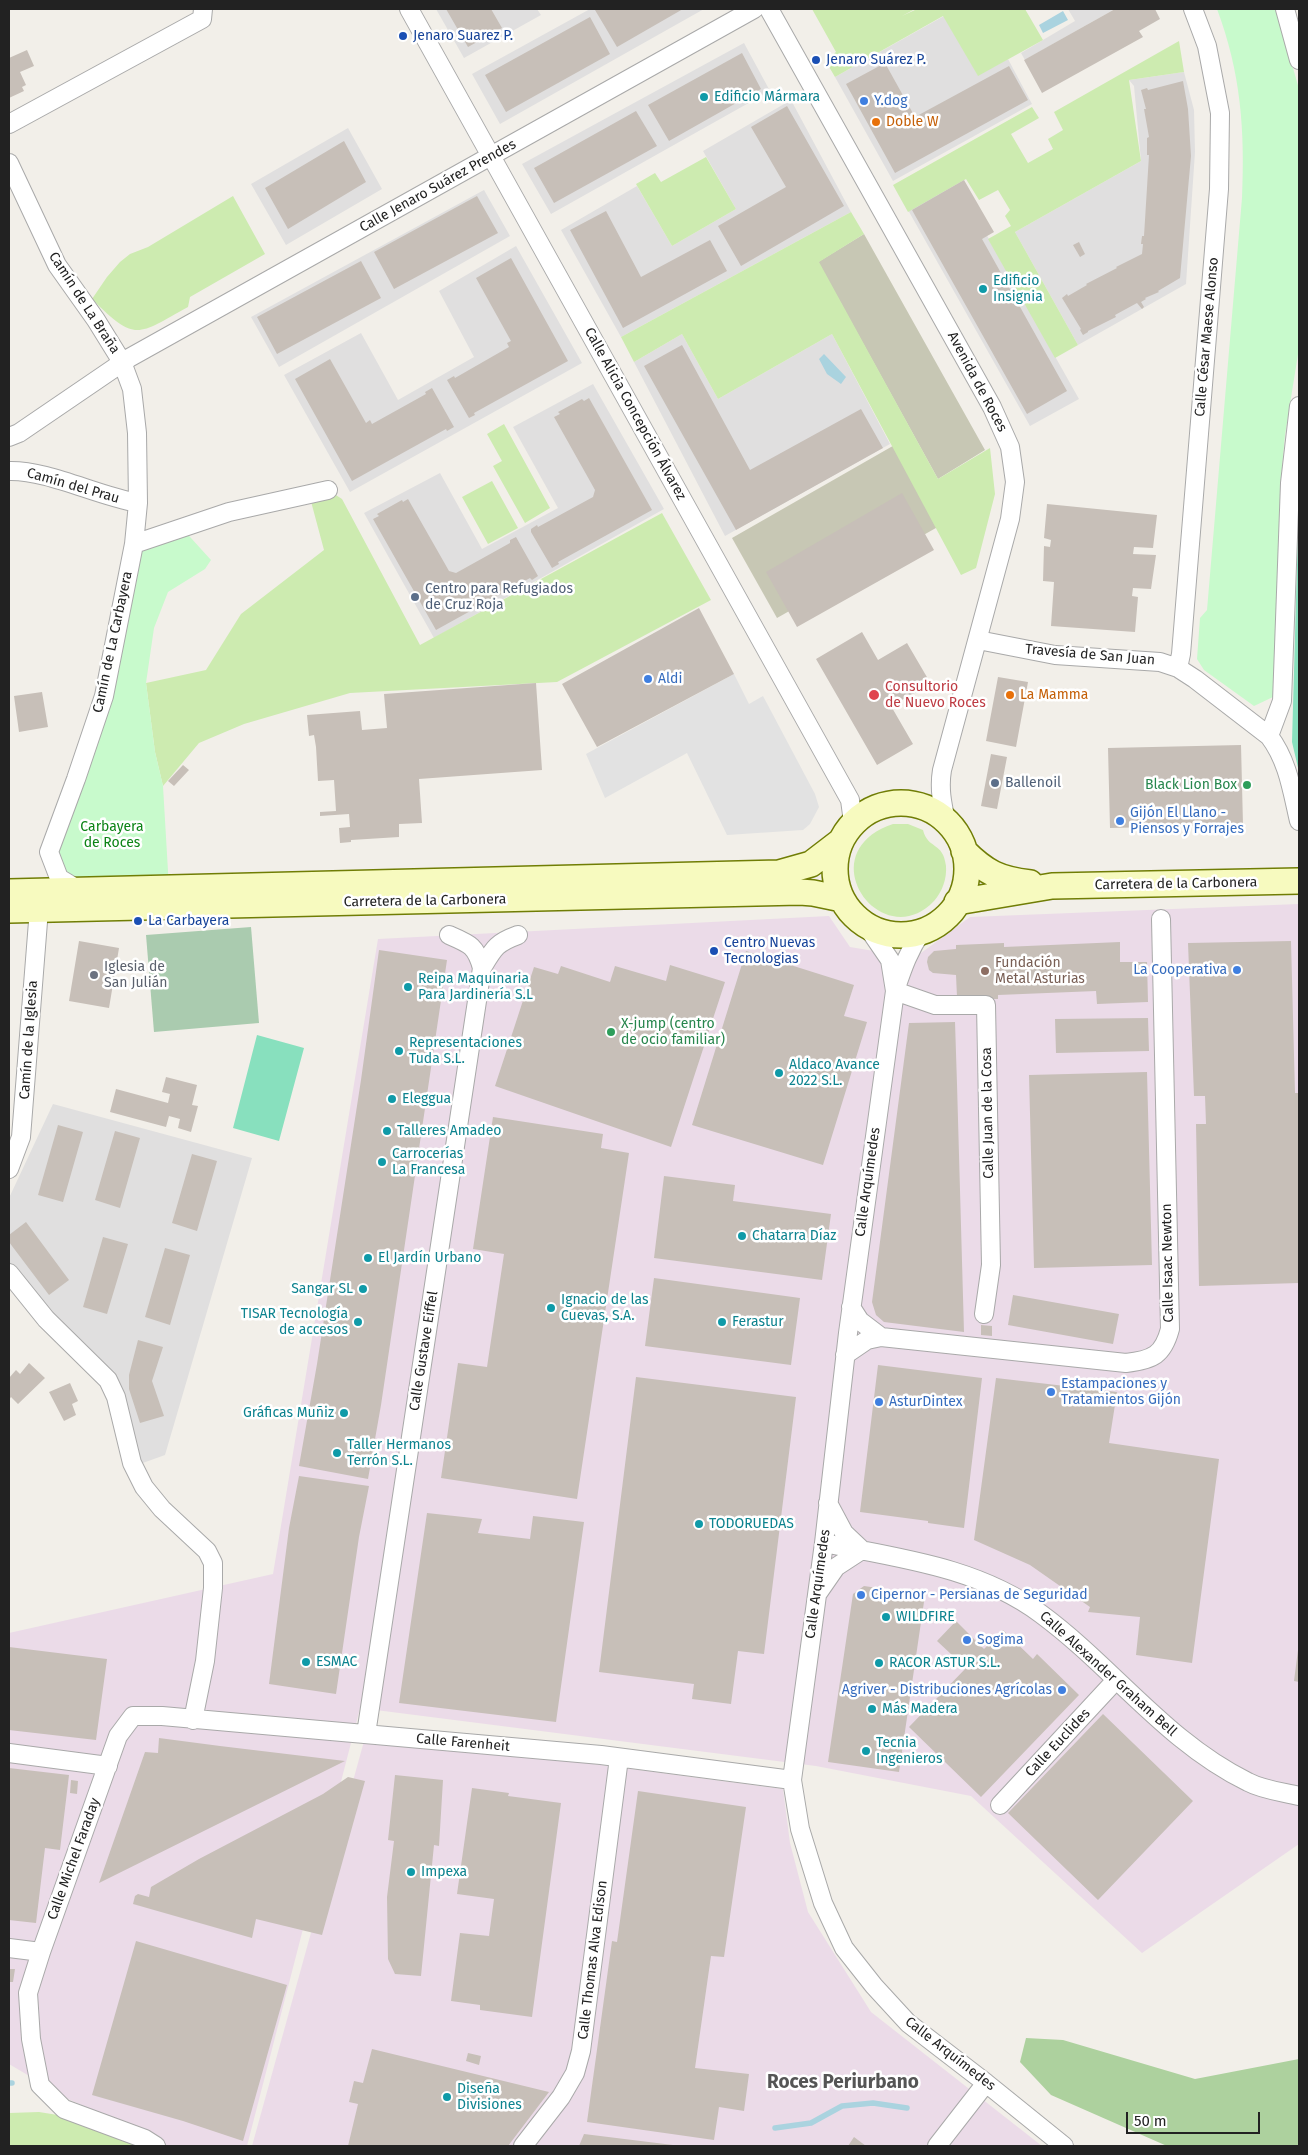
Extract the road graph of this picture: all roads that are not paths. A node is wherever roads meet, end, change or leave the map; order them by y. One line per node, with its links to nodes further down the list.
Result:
1 (203, 9): 8 (street)
2 (409, 9): 9 (street, Calle Alicia Concepción Álvarez)
3 (754, 9): 9 (street, Calle Jenaro Suárez Prendes)
4 (769, 9): 18 (street, Avenida de Roces)
5 (1193, 9): 19 (street, Calle César Maese Alonso)
6 (1285, 9): 7 (street)
7 (1299, 60)
8 (9, 124)
9 (492, 156): 11 (street, Calle Jenaro Suárez Prendes); 23 (street, Calle Alicia Concepción Álvarez)
10 (9, 163): 11 (street, Camín de La Braña)
11 (122, 362): 13 (street, Calle Jenaro Suárez Prendes); 16 (street, Camín de La Braña)
12 (1299, 406): 20 (street)
13 (9, 437)
14 (9, 471): 16 (street, Camín del Prau)
15 (328, 490): 17 (street)
16 (138, 503): 17 (street, Camín de La Carbayera)
17 (134, 544): 27 (street, Camín de La Carbayera)
18 (978, 640): 19 (street, Travesía de San Juan); 21 (street, Avenida de Roces)
19 (1178, 668): 20 (street, Travesía de San Juan)
20 (1269, 736): 22 (street)
21 (946, 821): 23 (street); 24 (street)
22 (1299, 821)
23 (847, 831): 27 (street, Carretera de la Carbonera); 29 (street)
24 (964, 851): 26 (street); 30 (street)
25 (1299, 881): 26 (street, Carretera de la Carbonera)
26 (1052, 886): 30 (street)
27 (79, 890): 28 (street)
28 (9, 892)
29 (842, 898): 31 (street, Carretera de la Carbonera); 34 (street)
30 (958, 902): 35 (street)
31 (39, 909): 32 (street, Carretera de la Carbonera); 40 (street, Camín de la Iglesia)
32 (9, 910)
33 (1161, 920): 44 (street, Calle Isaac Newton)
34 (866, 925): 35 (street); 39 (street, Calle Arquímedes)
35 (922, 932): 39 (street)
36 (449, 935): 38 (street)
37 (518, 935): 38 (street, Calle Gustave Eiffel)
38 (482, 968): 53 (street, Calle Gustave Eiffel)
39 (895, 991): 42 (street, Calle Arquímedes); 43 (street, Calle Juan de la Cosa)
40 (9, 1169)
41 (9, 1273): 52 (street)
42 (851, 1307): 44 (street, Calle Isaac Newton); 45 (street, Calle Arquímedes)
43 (984, 1314)
44 (882, 1337): 45 (street, Calle Isaac Newton)
45 (845, 1355): 46 (street, Calle Arquímedes)
46 (828, 1503): 47 (street, Calle Arquímedes); 48 (street)
47 (824, 1543): 48 (street, Calle Alexander Graham Bell); 49 (street, Calle Arquímedes)
48 (862, 1550): 49 (street); 50 (street, Calle Alexander Graham Bell)
49 (816, 1597): 57 (street, Calle Arquímedes)
50 (1116, 1680): 58 (street, Calle Alexander Graham Bell); 59 (street, Calle Euclides)
51 (133, 1716): 52 (street, Calle Farenheit); 56 (street, Calle Michel Faraday)
52 (193, 1720): 53 (street, Calle Farenheit)
53 (366, 1734): 55 (street, Calle Farenheit)
54 (9, 1753): 56 (street)
55 (619, 1758): 57 (street, Calle Farenheit); 64 (street, Calle Thomas Alva Edison)
56 (108, 1766): 61 (street, Calle Michel Faraday)
57 (792, 1780): 62 (street, Calle Arquímedes)
58 (1299, 1796)
59 (1000, 1805)
60 (9, 1948): 61 (street)
61 (40, 1952): 63 (street, Calle Michel Faraday)
62 (986, 2083): 65 (street); 66 (street, Calle Arquímedes)
63 (156, 2146)
64 (523, 2146)
65 (937, 2146)
66 (1064, 2146)

